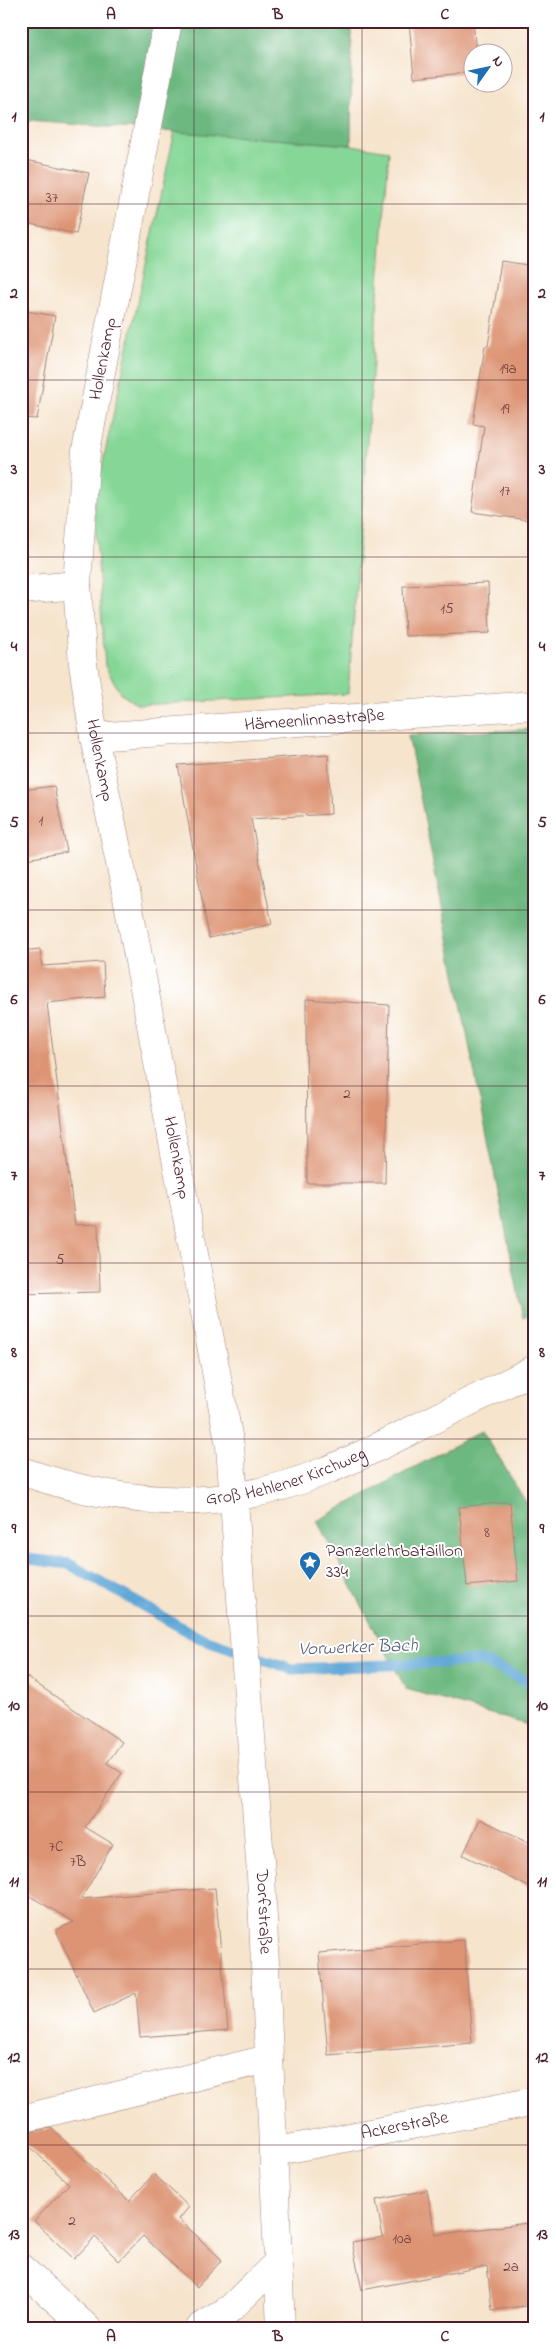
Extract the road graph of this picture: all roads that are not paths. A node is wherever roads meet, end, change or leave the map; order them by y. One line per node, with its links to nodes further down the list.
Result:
1 (168, 21): 2 (street, Hollenkamp)
2 (77, 584): 3 (street); 5 (street, Hollenkamp)
3 (21, 590)
4 (535, 705): 5 (street, Hämeenlinnastraße)
5 (94, 738): 8 (street, Hollenkamp)
6 (535, 1369): 8 (street, Groß Hehlener Kirchweg)
7 (21, 1472): 8 (street, Groß Hehlener Kirchweg)
8 (233, 1497): 9 (street, Dorfstraße)
9 (268, 2059): 11 (street); 12 (street, Dorfstraße)
10 (535, 2101): 12 (street, Ackerstraße)
11 (21, 2119)
12 (273, 2152): 13 (street, Dorfstraße)
13 (279, 2261): 16 (street); 17 (street, Dorfstraße)
14 (21, 2268): 15 (street)
15 (87, 2328)
16 (200, 2328)
17 (281, 2328)

